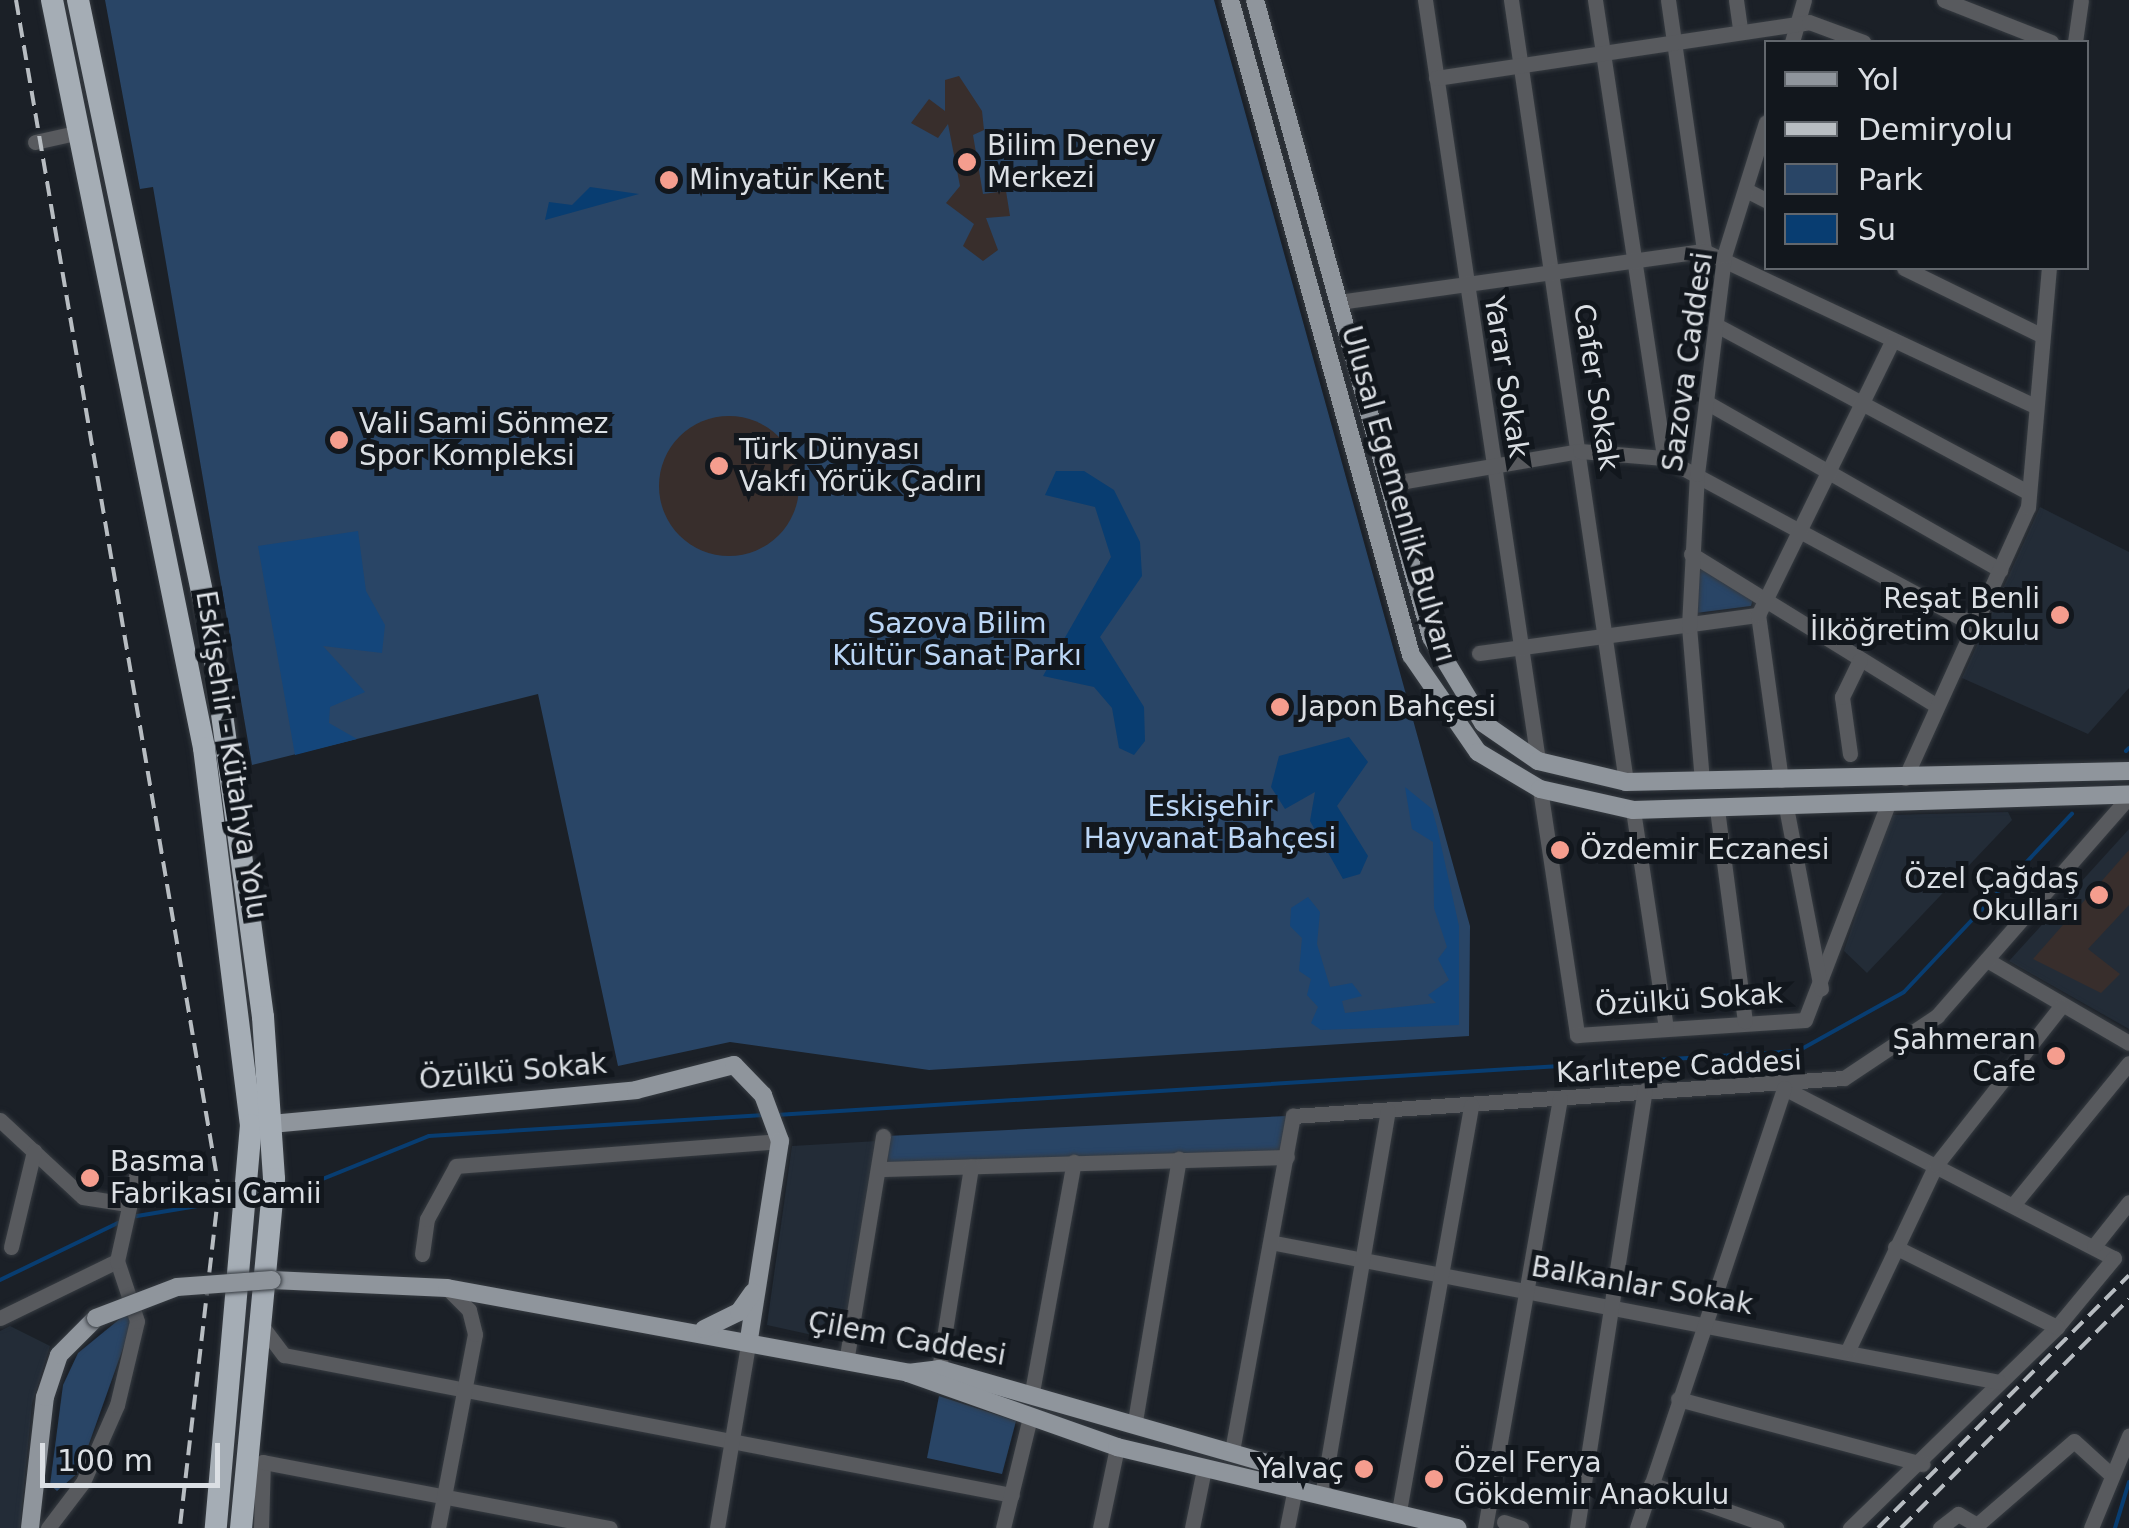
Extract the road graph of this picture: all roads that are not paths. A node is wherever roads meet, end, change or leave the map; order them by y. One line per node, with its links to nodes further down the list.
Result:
1 (52, 0): 23 (highway, Eskişehir - Kütahya Yolu)
2 (78, 0): 86 (highway, Eskişehir - Kütahya Yolu)
3 (1230, 0): 67 (main road, Ulusal Egemenlik Bulvarı)
4 (1255, 0): 35 (main road, Ulusal Egemenlik Bulvarı)
5 (1425, 0): 22 (street, Yarar Sokak)
6 (1511, 0): 21 (street, Cafer Sokak)
7 (1595, 0): 20 (street)
8 (1668, 0): 15 (street)
9 (1736, 0): 14 (street)
10 (1804, 0): 13 (street)
11 (1944, 0): 18 (street)
12 (2081, 0): 19 (street)
13 (1798, 23): 14 (street); 16 (street); 17 (street)
14 (1740, 30): 15 (street)
15 (1674, 40): 20 (street); 28 (street)
16 (1793, 40)
17 (1856, 40)
18 (2046, 40)
19 (2075, 40)
20 (1604, 52): 21 (street); 29 (street)
21 (1521, 64): 22 (street); 31 (street, Cafer Sokak)
22 (1436, 78): 34 (street, Yarar Sokak)
23 (80, 132): 25 (street); 86 (highway, Eskişehir - Kütahya Yolu)
24 (1764, 140): 26 (street, Sazova Caddesi)
25 (35, 142)
26 (1746, 190): 27 (street); 30 (street, Sazova Caddesi)
27 (1764, 199)
28 (1704, 251): 29 (street); 30 (street)
29 (1639, 256): 31 (street); 43 (street)
30 (1724, 256): 36 (street, Sazova Caddesi); 38 (street)
31 (1553, 270): 34 (street); 42 (street, Cafer Sokak)
32 (1908, 270): 37 (street)
33 (2049, 270): 37 (street)
34 (1466, 284): 35 (street); 44 (street, Yarar Sokak)
35 (1339, 302): 47 (main road, Ulusal Egemenlik Bulvarı)
36 (1718, 326): 39 (street, Sazova Caddesi); 40 (street)
37 (2041, 335): 41 (street)
38 (1893, 340): 40 (street); 41 (street)
39 (1706, 402): 45 (street); 46 (street, Sazova Caddesi)
40 (1861, 405): 45 (street); 48 (street)
41 (2033, 405): 48 (street)
42 (1580, 452): 43 (street); 44 (street); 55 (street, Cafer Sokak)
43 (1664, 458): 46 (street)
44 (1495, 468): 47 (street); 56 (street, Yarar Sokak)
45 (1830, 472): 49 (street); 51 (street)
46 (1697, 474): 49 (street); 50 (street, Sazova Caddesi)
47 (1388, 484): 61 (main road, Ulusal Egemenlik Bulvarı)
48 (2026, 491): 51 (street)
49 (1801, 532): 52 (street); 54 (street)
50 (1691, 554): 52 (street); 53 (street, Sazova Caddesi)
51 (2000, 570): 54 (street)
52 (1762, 608): 53 (street); 58 (street); 64 (street)
53 (1689, 626): 55 (street); 65 (street, Sazova Caddesi)
54 (1974, 626): 59 (street)
55 (1609, 636): 56 (street); 66 (street, Cafer Sokak)
56 (1525, 647): 57 (street); 61 (street, Yarar Sokak)
57 (1478, 653)
58 (1860, 660): 59 (street); 60 (street)
59 (1937, 706): 63 (street)
60 (1850, 754)
61 (1538, 761): 66 (main road, Ulusal Egemenlik Bulvarı)
62 (2129, 771): 63 (main road, Ulusal Egemenlik Bulvarı)
63 (1905, 778): 64 (main road, Ulusal Egemenlik Bulvarı); 69 (main road)
64 (1780, 780): 65 (main road, Ulusal Egemenlik Bulvarı)
65 (1702, 781): 66 (main road, Ulusal Egemenlik Bulvarı)
66 (1626, 782)
67 (1540, 789): 72 (main road, Ulusal Egemenlik Bulvarı); 77 (street, Özülkü Sokak)
68 (2129, 796): 69 (main road, Ulusal Egemenlik Bulvarı); 73 (street, Karlıtepe Caddesi)
69 (1887, 806): 70 (main road, Ulusal Egemenlik Bulvarı); 74 (street)
70 (1786, 807): 71 (main road, Ulusal Egemenlik Bulvarı); 74 (street)
71 (1717, 808): 72 (main road, Ulusal Egemenlik Bulvarı); 76 (street)
72 (1632, 810): 77 (street)
73 (1987, 960): 75 (street); 80 (street, Karlıtepe Caddesi)
74 (1821, 992): 76 (street, Özülkü Sokak)
75 (2061, 1006): 78 (street); 93 (street)
76 (1745, 1021): 77 (street, Özülkü Sokak)
77 (1666, 1028)
78 (2129, 1044)
79 (2129, 1063): 100 (street)
80 (1784, 1088): 81 (street, Karlıtepe Caddesi); 93 (street); 115 (street)
81 (1645, 1090): 82 (street, Karlıtepe Caddesi); 112 (street)
82 (1560, 1098): 83 (street, Karlıtepe Caddesi); 111 (street)
83 (1471, 1106): 84 (street, Karlıtepe Caddesi); 108 (street)
84 (1388, 1110): 90 (street, Karlıtepe Caddesi); 106 (street)
85 (0, 1120): 89 (street)
86 (262, 1125): 88 (main road, Özülkü Sokak); 97 (highway, Eskişehir - Kütahya Yolu)
87 (883, 1136): 95 (street)
88 (780, 1141): 105 (street); 109 (main road)
89 (34, 1151): 99 (street); 103 (street)
90 (1287, 1157): 91 (street); 101 (street)
91 (1179, 1160): 92 (street); 128 (street)
92 (1074, 1162): 94 (street); 125 (street)
93 (1936, 1165): 100 (street); 104 (street)
94 (971, 1167): 95 (street); 121 (street)
95 (883, 1169): 120 (street)
96 (136, 1176): 99 (street)
97 (262, 1179): 114 (highway, Eskişehir - Kütahya Yolu); 147 (highway, Eskişehir - Kütahya Yolu)
98 (2129, 1202): 102 (street)
99 (127, 1204): 107 (street)
100 (2013, 1204): 102 (street)
101 (1275, 1243): 106 (street, Balkanlar Sokak); 132 (street)
102 (2094, 1246): 116 (street)
103 (11, 1247)
104 (1895, 1247): 116 (street); 119 (street)
105 (422, 1254)
106 (1364, 1259): 108 (street, Balkanlar Sokak); 138 (street)
107 (117, 1261): 113 (street); 146 (street)
108 (1446, 1276): 111 (street, Balkanlar Sokak); 141 (street)
109 (758, 1278): 117 (main road); 118 (main road)
110 (440, 1288): 117 (main road, Çilem Caddesi); 124 (street); 145 (main road, Çilem Caddesi, bridge)
111 (1531, 1291): 112 (street, Balkanlar Sokak); 158 (street)
112 (1615, 1309): 115 (street, Balkanlar Sokak); 160 (street)
113 (0, 1318)
114 (259, 1320): 124 (street); 148 (highway)
115 (1702, 1320): 119 (street, Balkanlar Sokak); 126 (street)
116 (2057, 1327): 123 (street)
117 (701, 1330): 118 (main road, Çilem Caddesi)
118 (749, 1338): 120 (main road, Çilem Caddesi); 130 (street)
119 (1848, 1350): 123 (street, Balkanlar Sokak)
120 (847, 1356): 122 (main road, Çilem Caddesi)
121 (939, 1369): 122 (main road, Çilem Caddesi); 125 (main road, Çilem Caddesi)
122 (908, 1372): 127 (main road)
123 (1999, 1382): 133 (street)
124 (466, 1388): 130 (street); 139 (street)
125 (1032, 1392): 128 (main road, Çilem Caddesi)
126 (1678, 1399): 133 (street); 137 (street)
127 (1029, 1421): 131 (main road); 140 (street)
128 (1135, 1421): 132 (main road, Çilem Caddesi)
129 (2129, 1436): 135 (street)
130 (730, 1441): 140 (street); 152 (street)
131 (1118, 1447): 134 (main road); 154 (street)
132 (1232, 1451): 136 (main road, Çilem Caddesi)
133 (1922, 1464): 163 (street)
134 (1204, 1469): 136 (main road); 155 (street)
135 (2108, 1472): 144 (street); 165 (street)
136 (1296, 1483): 138 (main road); 156 (street)
137 (1651, 1484): 161 (street); 162 (street)
138 (1323, 1490): 141 (main road)
139 (445, 1493): 149 (street); 150 (street); 151 (street)
140 (1012, 1495): 153 (street)
141 (1399, 1511): 143 (main road)
142 (1504, 1522): 159 (street)
143 (1432, 1524): 157 (main road)
144 (1979, 1526): 164 (street)
145 (30, 1528)
146 (48, 1528)
147 (216, 1528)
148 (241, 1528)
149 (261, 1528)
150 (438, 1528)
151 (610, 1528)
152 (717, 1528)
153 (1002, 1528)
154 (1100, 1528)
155 (1192, 1528)
156 (1286, 1528)
157 (1456, 1528)
158 (1485, 1528)
159 (1521, 1528)
160 (1577, 1528)
161 (1637, 1528)
162 (1776, 1528)
163 (1850, 1528)
164 (1940, 1528)
165 (2091, 1528)

